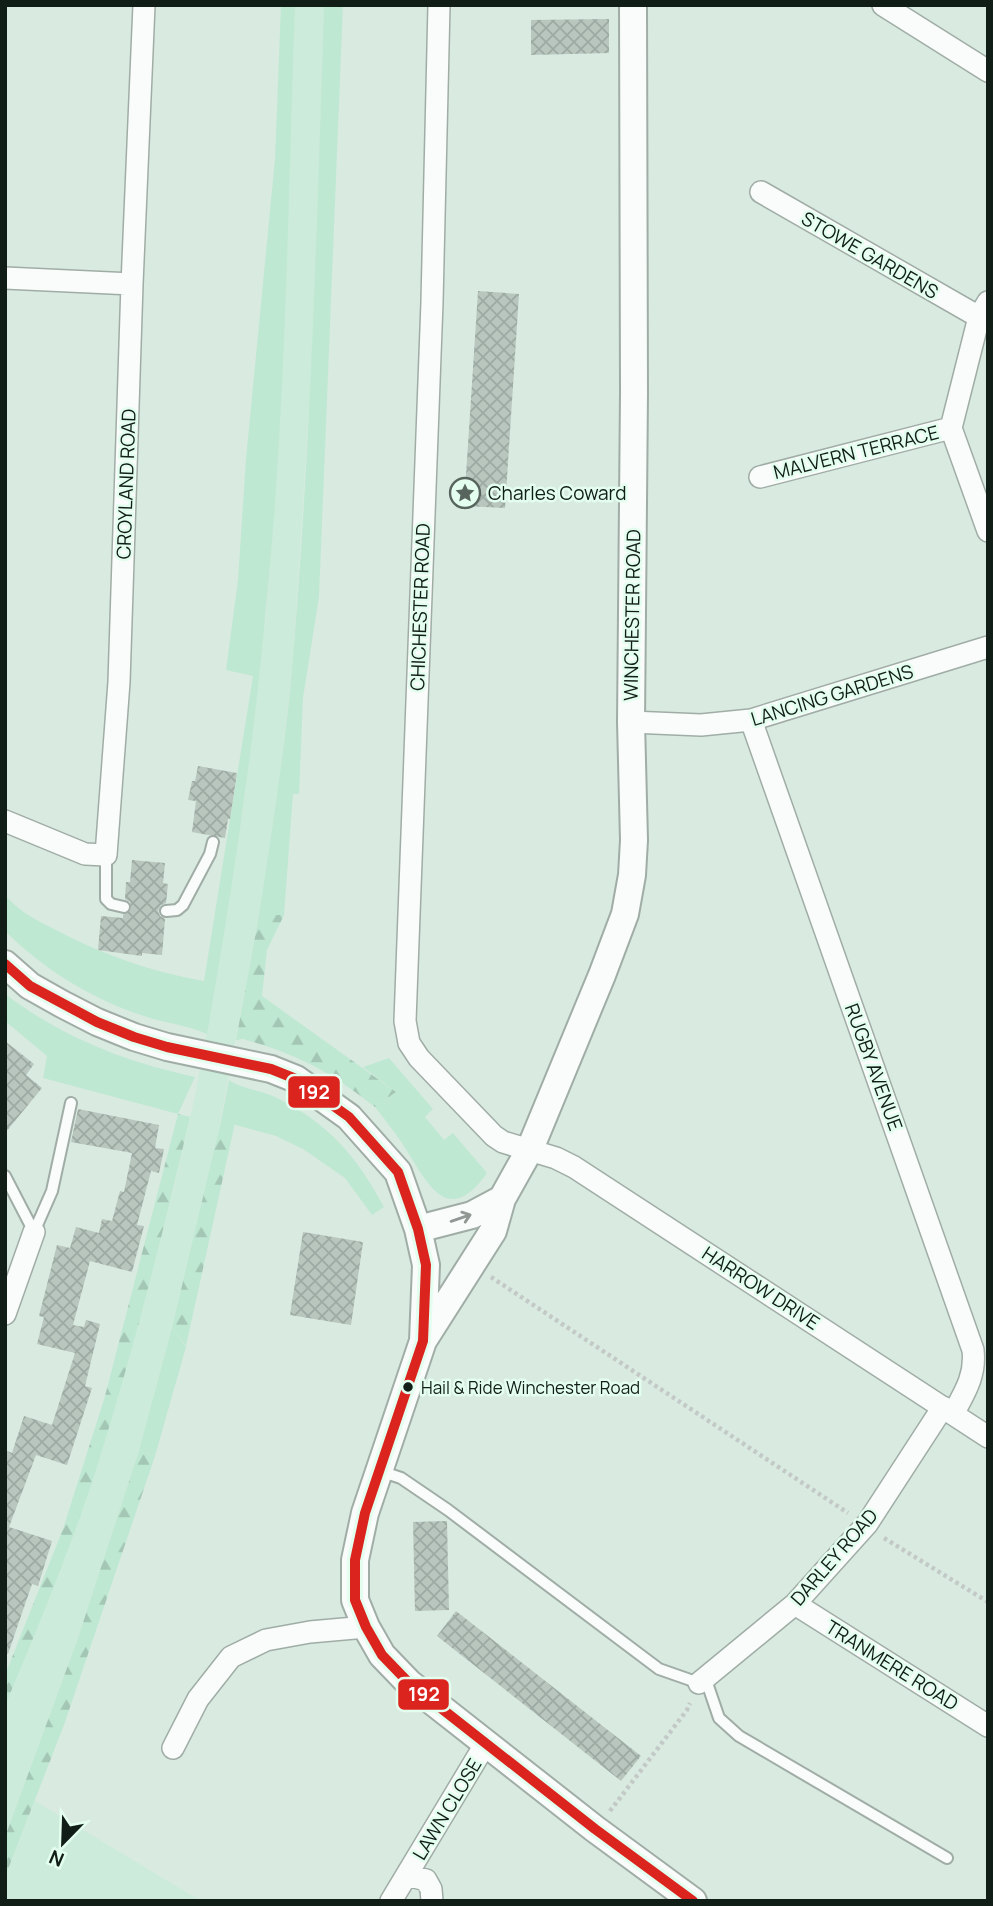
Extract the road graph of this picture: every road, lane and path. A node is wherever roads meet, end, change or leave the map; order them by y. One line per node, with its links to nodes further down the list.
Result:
1 (144, 5): 8 (street, CROYLAND ROAD)
2 (439, 5): 23 (street, CHICHESTER ROAD)
3 (633, 5): 15 (street, WINCHESTER ROAD)
4 (883, 5): 5 (street)
5 (988, 71)
6 (761, 192): 9 (street, STOWE GARDENS)
7 (5, 278): 8 (street)
8 (132, 284): 18 (street, CROYLAND ROAD)
9 (983, 309): 10 (street)
10 (951, 428): 11 (street, MALVERN TERRACE); 12 (street)
11 (761, 477)
12 (988, 531)
13 (988, 647): 14 (street, LANCING GARDENS)
14 (751, 720): 15 (street, LANCING GARDENS); 32 (street, RUGBY AVENUE)
15 (631, 722): 23 (street, WINCHESTER ROAD)
16 (5, 821): 18 (street)
17 (213, 842): 20 (lane)
18 (106, 855): 19 (lane)
19 (124, 908)
20 (166, 911)
21 (5, 964): 26 (street)
22 (71, 1103): 27 (lane)
23 (530, 1149): 25 (street, WINCHESTER ROAD); 32 (street, HARROW DRIVE)
24 (5, 1176): 27 (lane)
25 (502, 1199): 26 (street, one-way to 25); 29 (street, WINCHESTER ROAD)
26 (418, 1229): 28 (street)
27 (34, 1232): 30 (street)
28 (426, 1265): 29 (street); 31 (street)
29 (470, 1268): 31 (street, WINCHESTER ROAD); 35 (path)
30 (5, 1314)
31 (423, 1342): 34 (street)
32 (948, 1410): 33 (street, HARROW DRIVE); 35 (street, DARLEY ROAD)
33 (988, 1437)
34 (379, 1470): 38 (street); 39 (lane)
35 (867, 1524): 36 (path); 37 (street, DARLEY ROAD)
36 (988, 1602)
37 (795, 1604): 39 (street, DARLEY ROAD); 40 (street, TRANMERE ROAD)
38 (366, 1627): 41 (street); 42 (street)
39 (702, 1680): 43 (path); 44 (lane)
40 (988, 1726)
41 (486, 1743): 43 (street); 45 (street, LAWN CLOSE)
42 (173, 1748)
43 (596, 1829): 48 (street)
44 (947, 1858)
45 (407, 1875): 46 (street, LAWN CLOSE); 47 (street, LAWN CLOSE)
46 (391, 1901)
47 (432, 1901)
48 (694, 1901)

